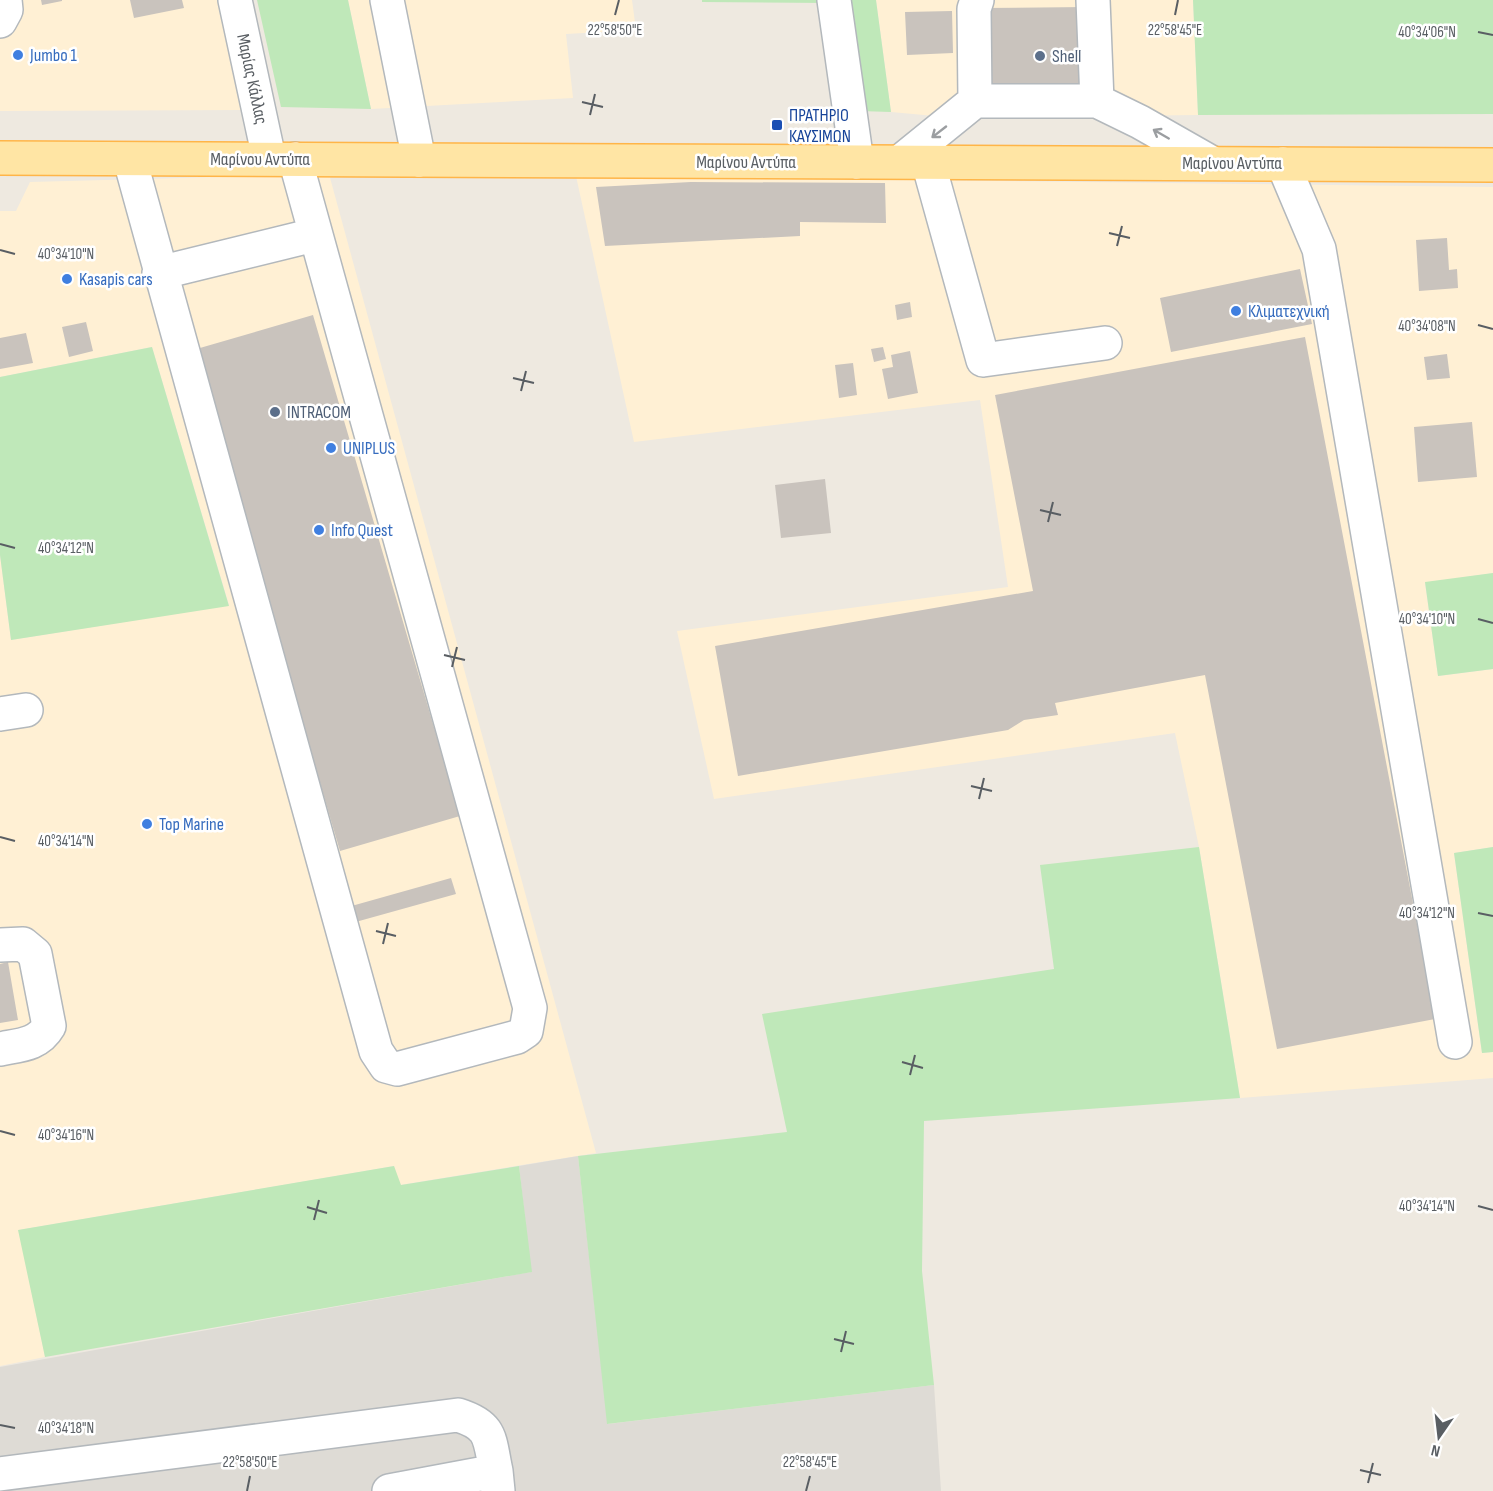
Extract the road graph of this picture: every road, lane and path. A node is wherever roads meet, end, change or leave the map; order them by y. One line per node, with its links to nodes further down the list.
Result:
1 (5, 0): 7 (street)
2 (235, 0): 10 (street, Μαρίας Κάλλας)
3 (387, 0): 12 (street)
4 (834, 0): 14 (street)
5 (977, 0): 8 (street)
6 (1093, 0): 9 (street)
7 (0, 21)
8 (975, 101): 9 (street); 15 (street, one-way to 15)
9 (1097, 102): 16 (street, one-way to 9)
10 (282, 159): 11 (main road, Μαρίνου Αντύπα); 12 (main road, Μαρίνου Αντύπα); 19 (street, Μαρίας Κάλλας)
11 (130, 160): 13 (main road, Μαρίνου Αντύπα); 20 (street)
12 (418, 160): 14 (main road, Μαρίνου Αντύπα)
13 (1, 161)
14 (857, 162): 15 (main road, Μαρίνου Αντύπα)
15 (914, 162): 16 (main road, Μαρίνου Αντύπα); 21 (street)
16 (1212, 163): 17 (main road, Μαρίνου Αντύπα)
17 (1283, 164): 18 (main road, Μαρίνου Αντύπα); 23 (street)
18 (1493, 165)
19 (314, 236): 20 (street); 20 (street, Μαρίας Κάλλας)
20 (159, 273)
21 (1105, 343)
22 (0, 945): 24 (street)
23 (1455, 1042)
24 (0, 1049)
25 (0, 1474): 26 (street)
26 (497, 1481): 27 (street)
27 (389, 1491)

